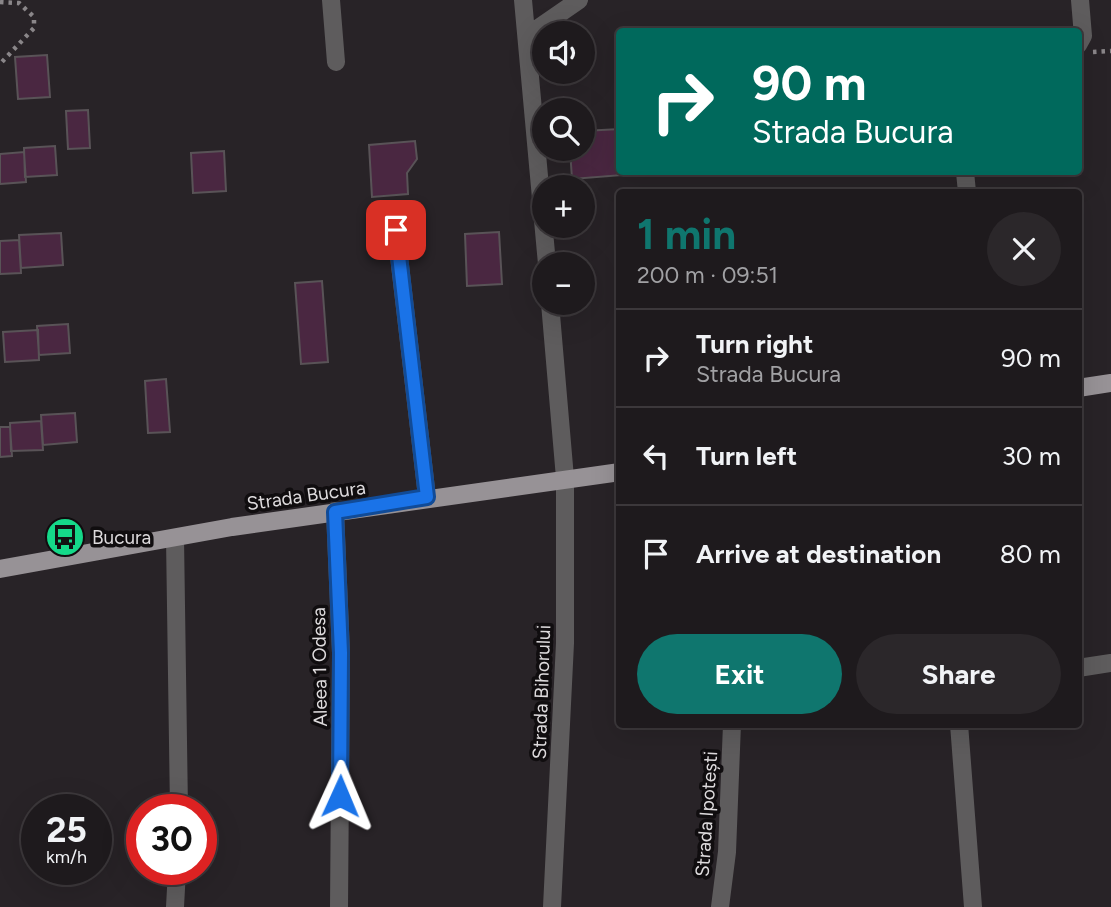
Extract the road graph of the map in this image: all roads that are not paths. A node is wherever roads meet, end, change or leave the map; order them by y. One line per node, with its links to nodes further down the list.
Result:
1 (331, 0): 7 (street)
2 (523, 0): 5 (street)
3 (579, 0): 5 (street)
4 (1080, 0): 6 (street)
5 (527, 36): 9 (street)
6 (1082, 38)
7 (336, 62)
8 (396, 230): 15 (street)
9 (546, 252)
10 (551, 315): 14 (street, Strada Bihorului)
11 (1111, 383): 12 (main road)
12 (1082, 387)
13 (616, 472): 14 (main road, Strada Bucura)
14 (565, 478): 15 (main road, Strada Bucura); 27 (street, Strada Bihorului)
15 (427, 497): 16 (main road, Strada Bucura)
16 (335, 512): 17 (main road, Strada Bucura); 26 (street, Aleea 1 Odesa)
17 (175, 538): 18 (main road, Strada Bucura); 23 (street)
18 (0, 569)
19 (1111, 663): 20 (street)
20 (1082, 667)
21 (732, 728): 28 (street, Strada Ipotești)
22 (960, 728): 29 (street)
23 (179, 794)
24 (176, 885): 25 (street)
25 (175, 907)
26 (339, 907)
27 (552, 907)
28 (720, 907)
29 (973, 907)

